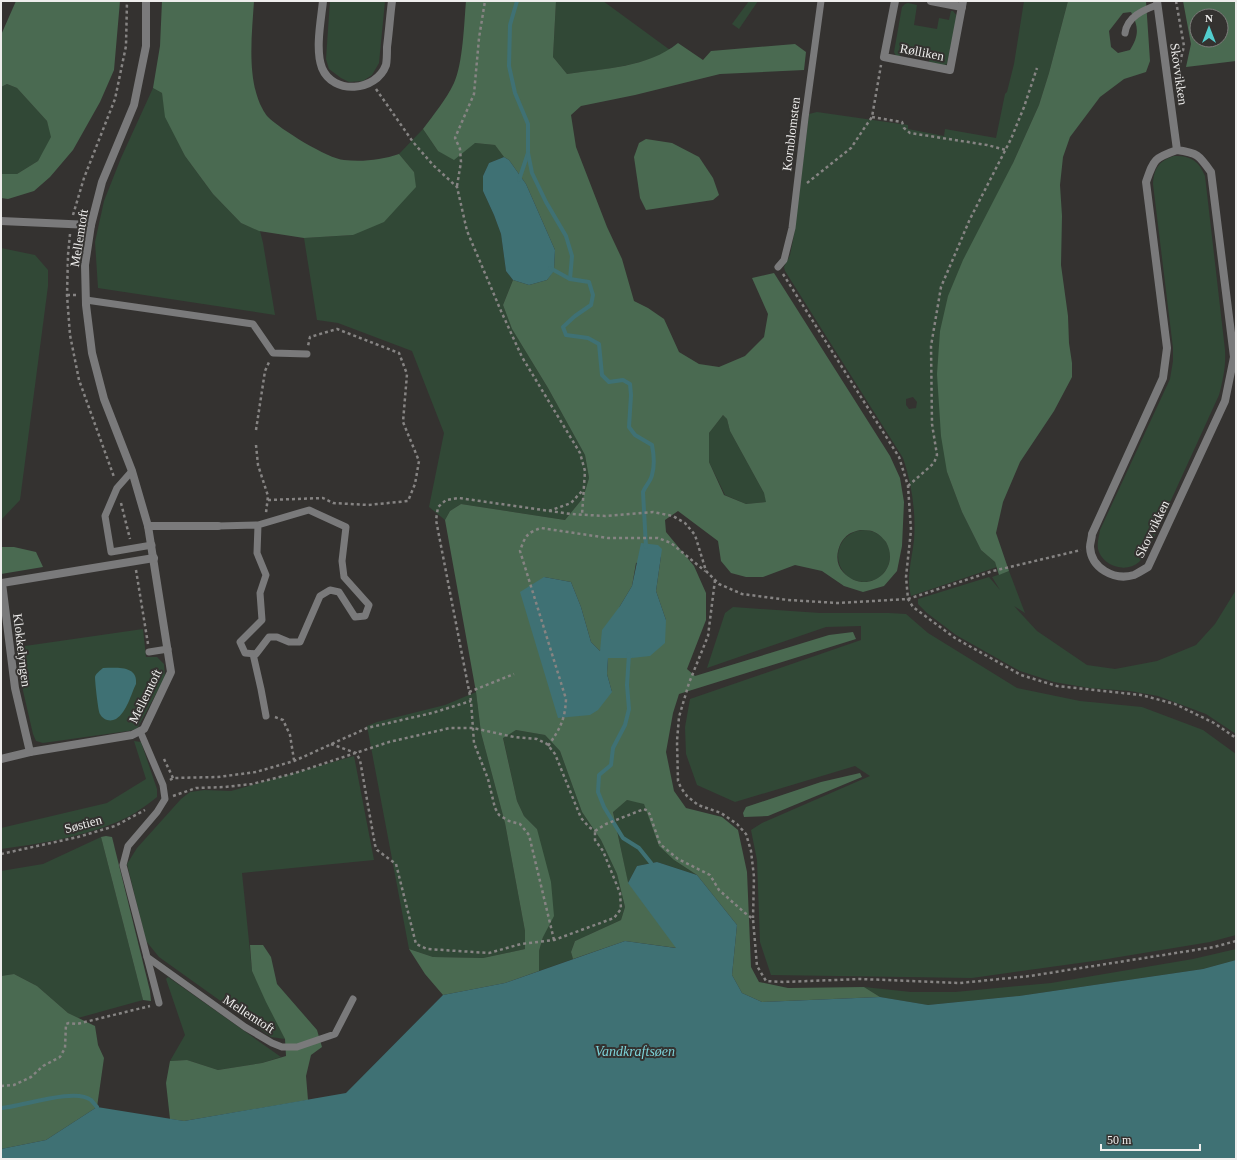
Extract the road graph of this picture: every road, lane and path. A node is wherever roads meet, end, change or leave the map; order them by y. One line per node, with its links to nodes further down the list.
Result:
1 (127, 1): 23 (path)
2 (146, 1): 24 (street, Mellemtoft)
3 (323, 1): 16 (street)
4 (392, 1): 16 (street)
5 (485, 1): 20 (path)
6 (821, 1): 21 (lane, Kornblomsten)
7 (895, 1): 13 (street, Rølliken)
8 (931, 1): 11 (street, Rølliken)
9 (1176, 1): 15 (path)
10 (1157, 3): 12 (lane); 19 (street, Skovvikken)
11 (963, 4): 13 (street, Rølliken)
12 (1125, 32)
13 (884, 57): 17 (path)
14 (1037, 68): 18 (path)
15 (1178, 72)
16 (372, 82): 20 (path)
17 (872, 117): 18 (path); 21 (path)
18 (1006, 150): 32 (path)
19 (1177, 150): 42 (street); 42 (street, Skovvikken)
20 (457, 187): 34 (path)
21 (796, 192): 25 (lane, Kornblomsten)
22 (1, 221): 23 (street)
23 (72, 224): 24 (street); 33 (path)
24 (91, 225): 26 (street, Mellemtoft)
25 (778, 267): 32 (path)
26 (86, 300): 27 (lane); 31 (street, Mellemtoft)
27 (273, 353): 28 (lane); 29 (path)
28 (307, 354): 35 (path)
29 (256, 430)
30 (256, 445): 35 (path)
31 (132, 471): 33 (lane); 39 (street, Mellemtoft)
32 (908, 486): 48 (path)
33 (117, 488): 43 (path); 43 (lane)
34 (584, 490): 36 (path); 37 (path)
35 (268, 500): 38 (path)
36 (549, 511): 37 (path); 53 (path)
37 (582, 515): 46 (path)
38 (261, 524): 40 (lane); 51 (lane); 51 (lane)
39 (148, 526): 40 (street); 41 (street, Mellemtoft)
40 (218, 526)
41 (152, 545): 43 (lane); 44 (street, Mellemtoft)
42 (1090, 547): 48 (path)
43 (132, 548)
44 (154, 558): 45 (street, Klokkelyngen); 49 (street, Mellemtoft)
45 (135, 561): 50 (path); 61 (street, Klokkelyngen)
46 (706, 571): 47 (path); 60 (path)
47 (715, 580): 48 (path); 70 (path)
48 (908, 599): 58 (path)
49 (168, 649): 50 (lane); 57 (street, Mellemtoft)
50 (149, 652)
51 (252, 654): 55 (lane)
52 (514, 674): 53 (path)
53 (469, 692): 54 (path)
54 (471, 701): 56 (path); 59 (path)
55 (266, 716): 65 (path)
56 (473, 728): 60 (path); 62 (path); 71 (path)
57 (140, 731): 61 (street); 66 (lane, Mellemtoft)
58 (1236, 738)
59 (331, 744): 62 (path); 65 (path)
60 (548, 746): 68 (path)
61 (30, 752): 64 (street)
62 (356, 753): 66 (path); 71 (path)
63 (164, 758): 65 (path)
64 (1, 759)
65 (294, 761)
66 (165, 799): 73 (lane)
67 (146, 809): 69 (path, Søstien)
68 (595, 831): 70 (path); 71 (path)
69 (1, 854)
70 (754, 919): 72 (path)
71 (554, 940)
72 (1236, 941)
73 (147, 957): 74 (lane, Mellemtoft); 75 (lane)
74 (353, 999)
75 (159, 1004): 76 (path)
76 (1, 1086)

